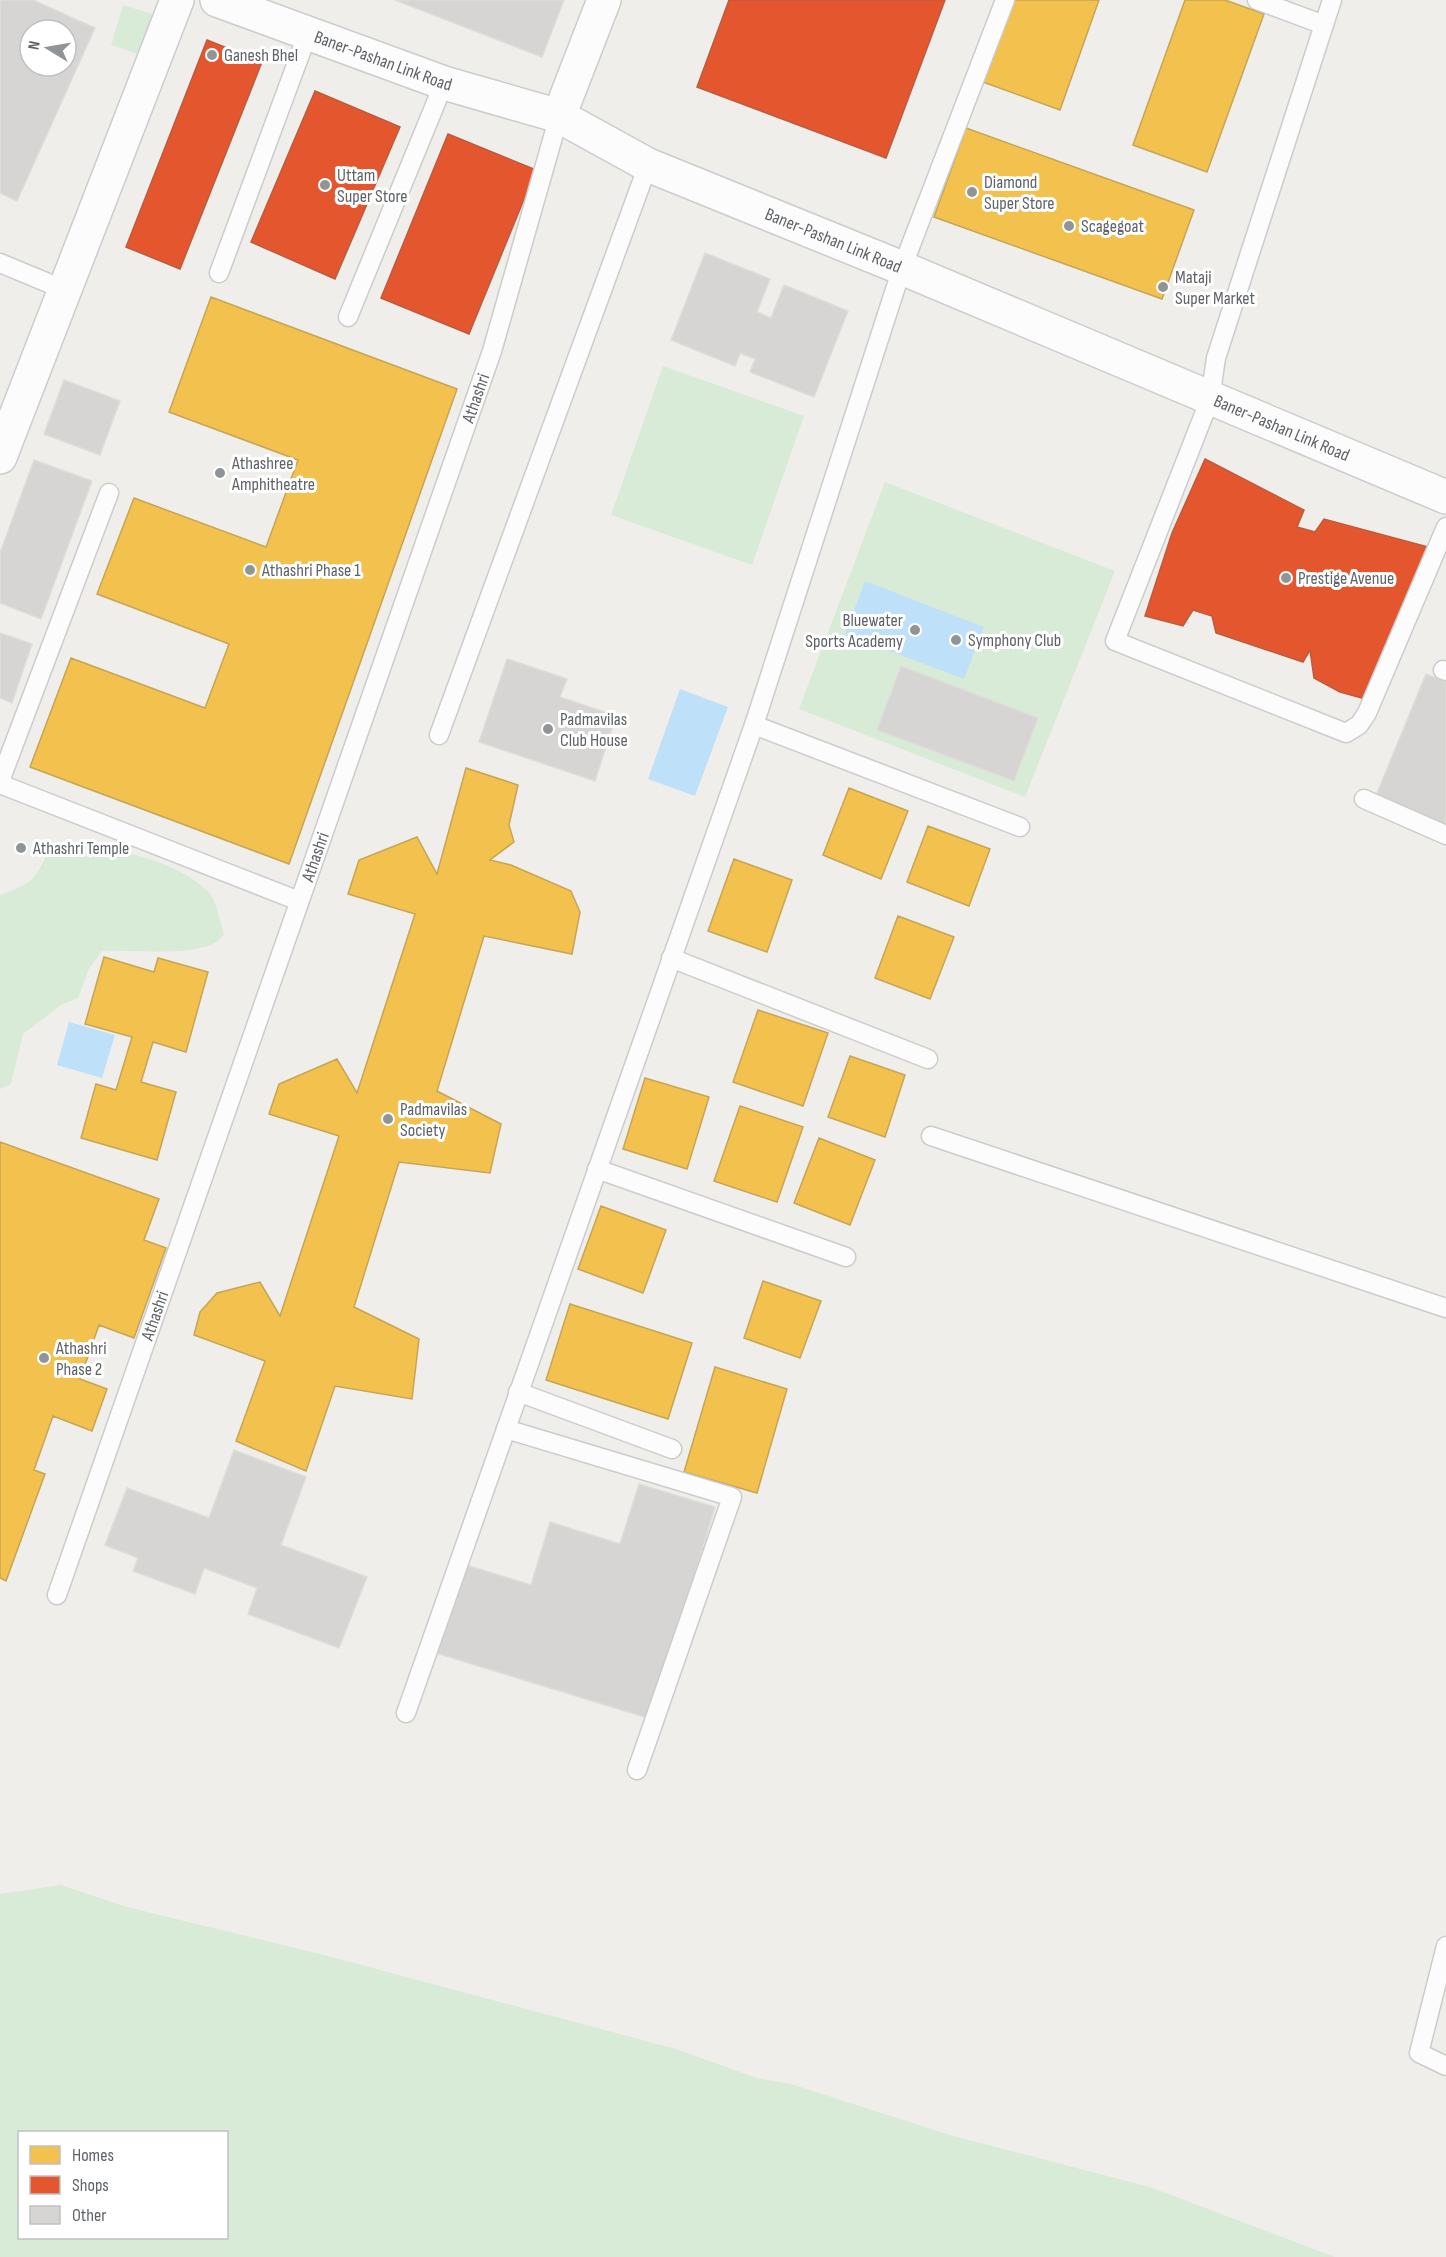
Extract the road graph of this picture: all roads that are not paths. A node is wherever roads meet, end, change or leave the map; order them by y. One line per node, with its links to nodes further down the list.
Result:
1 (177, 0): 15 (street)
2 (217, 0): 8 (street, Baner-Pashan Link Road)
3 (604, 0): 10 (street)
4 (1005, 0): 13 (lane)
5 (1257, 0): 7 (lane)
6 (1332, 0): 7 (lane)
7 (1324, 25): 17 (lane)
8 (308, 33): 9 (street, Baner-Pashan Link Road); 14 (lane)
9 (444, 83): 10 (street, Baner-Pashan Link Road); 16 (lane)
10 (559, 116): 11 (street, Baner-Pashan Link Road); 28 (lane, Athashri)
11 (648, 165): 13 (street, Baner-Pashan Link Road); 23 (lane)
12 (0, 263): 15 (lane)
13 (902, 268): 17 (street, Baner-Pashan Link Road); 22 (lane)
14 (219, 273)
15 (65, 290): 18 (street)
16 (348, 317)
17 (1210, 399): 20 (street, Baner-Pashan Link Road); 21 (lane)
18 (0, 457)
19 (109, 493): 24 (lane)
20 (1446, 497)
21 (1446, 527)
22 (754, 725): 26 (lane); 29 (lane)
23 (439, 735)
24 (0, 783): 28 (lane)
25 (1364, 799): 27 (lane)
26 (1020, 827)
27 (1446, 835)
28 (299, 901): 38 (lane, Athashri)
29 (671, 958): 30 (lane); 32 (lane)
30 (928, 1059)
31 (931, 1136): 34 (lane)
32 (597, 1169): 33 (lane); 35 (lane)
33 (846, 1257)
34 (1446, 1308)
35 (519, 1392): 36 (lane); 37 (lane)
36 (506, 1429): 39 (lane); 40 (lane)
37 (672, 1449)
38 (57, 1595)
39 (406, 1713)
40 (637, 1770)
41 (1446, 1946): 42 (lane)
42 (1446, 2066)

